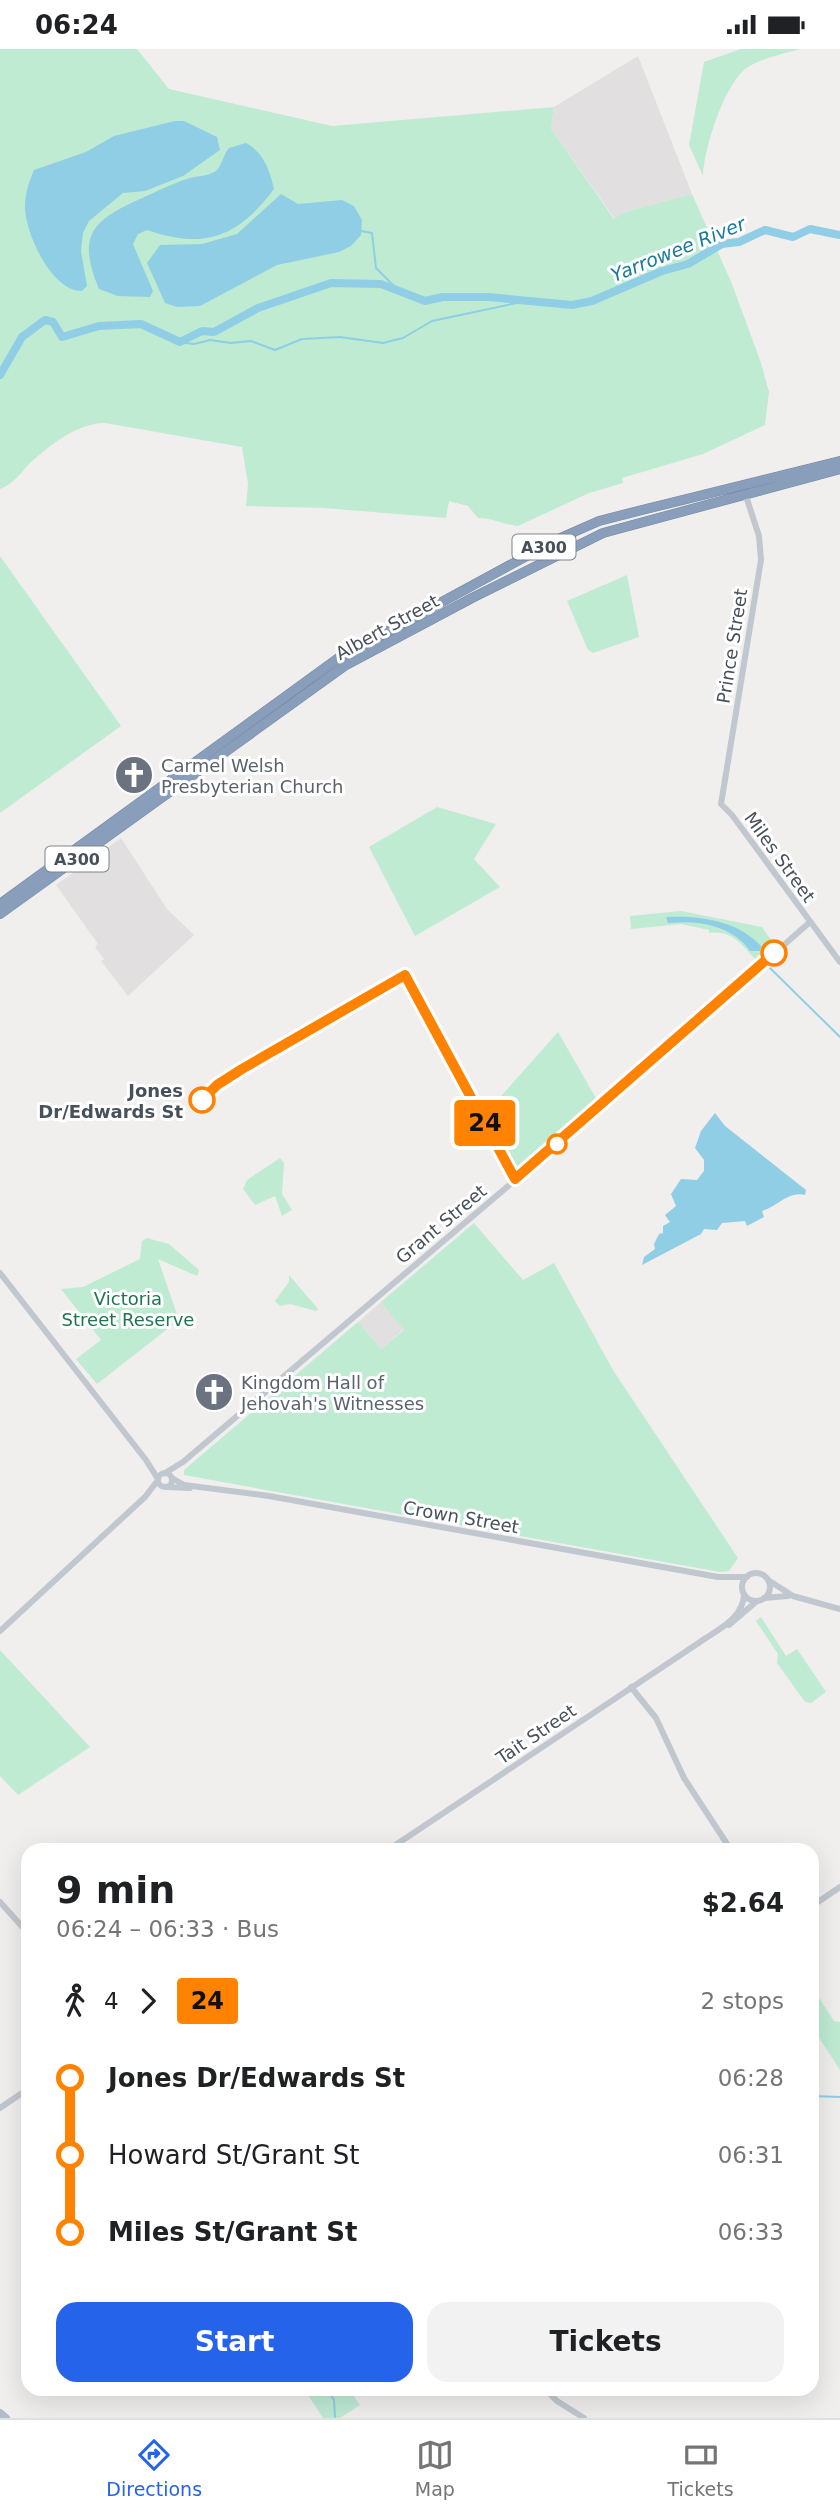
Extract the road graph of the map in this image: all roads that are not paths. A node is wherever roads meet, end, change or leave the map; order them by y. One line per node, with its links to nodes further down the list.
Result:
1 (840, 461): 4 (highway, Albert Street / A300)
2 (840, 469): 3 (highway, Albert Street / A300)
3 (745, 493): 4 (highway, Albert Street / A300); 5 (street, Prince Street)
4 (483, 586): 6 (highway, Albert Street / A300); 7 (highway, Albert Street / A300)
5 (721, 804): 8 (street, Miles Street)
6 (0, 904)
7 (0, 915)
8 (810, 922): 9 (street, Miles Street); 14 (street, Grant Street)
9 (840, 962)
10 (0, 1265): 12 (street)
11 (0, 1273): 12 (street)
12 (6, 1279): 13 (street)
13 (146, 1459): 14 (street, Crown Street); 15 (street)
14 (168, 1476): 15 (street); 15 (street); 16 (street, Crown Street)
15 (161, 1483): 16 (street, Crown Street); 24 (street)
16 (199, 1487): 17 (street, Crown Street)
17 (718, 1577): 18 (street, Crown Street); 20 (street, Crown Street)
18 (747, 1577): 19 (street); 20 (street)
19 (767, 1579): 21 (street); 22 (street)
20 (743, 1592): 22 (street); 25 (street, Tait Street)
21 (793, 1596): 22 (street); 23 (street)
22 (762, 1599): 25 (street, Tait Street)
23 (840, 1609)
24 (0, 1631)
25 (700, 1642): 26 (street, Tait Street)
26 (631, 1687): 27 (street, Tait Street); 28 (street)
27 (398, 1843)
28 (726, 1843)
29 (840, 1887): 30 (street)
30 (819, 1901)
31 (0, 1902): 32 (street)
32 (21, 1925)
33 (21, 2094): 34 (street)
34 (0, 2108)
35 (552, 2396): 38 (street)
36 (0, 2413): 37 (main road)
37 (6, 2418)
38 (584, 2418)

